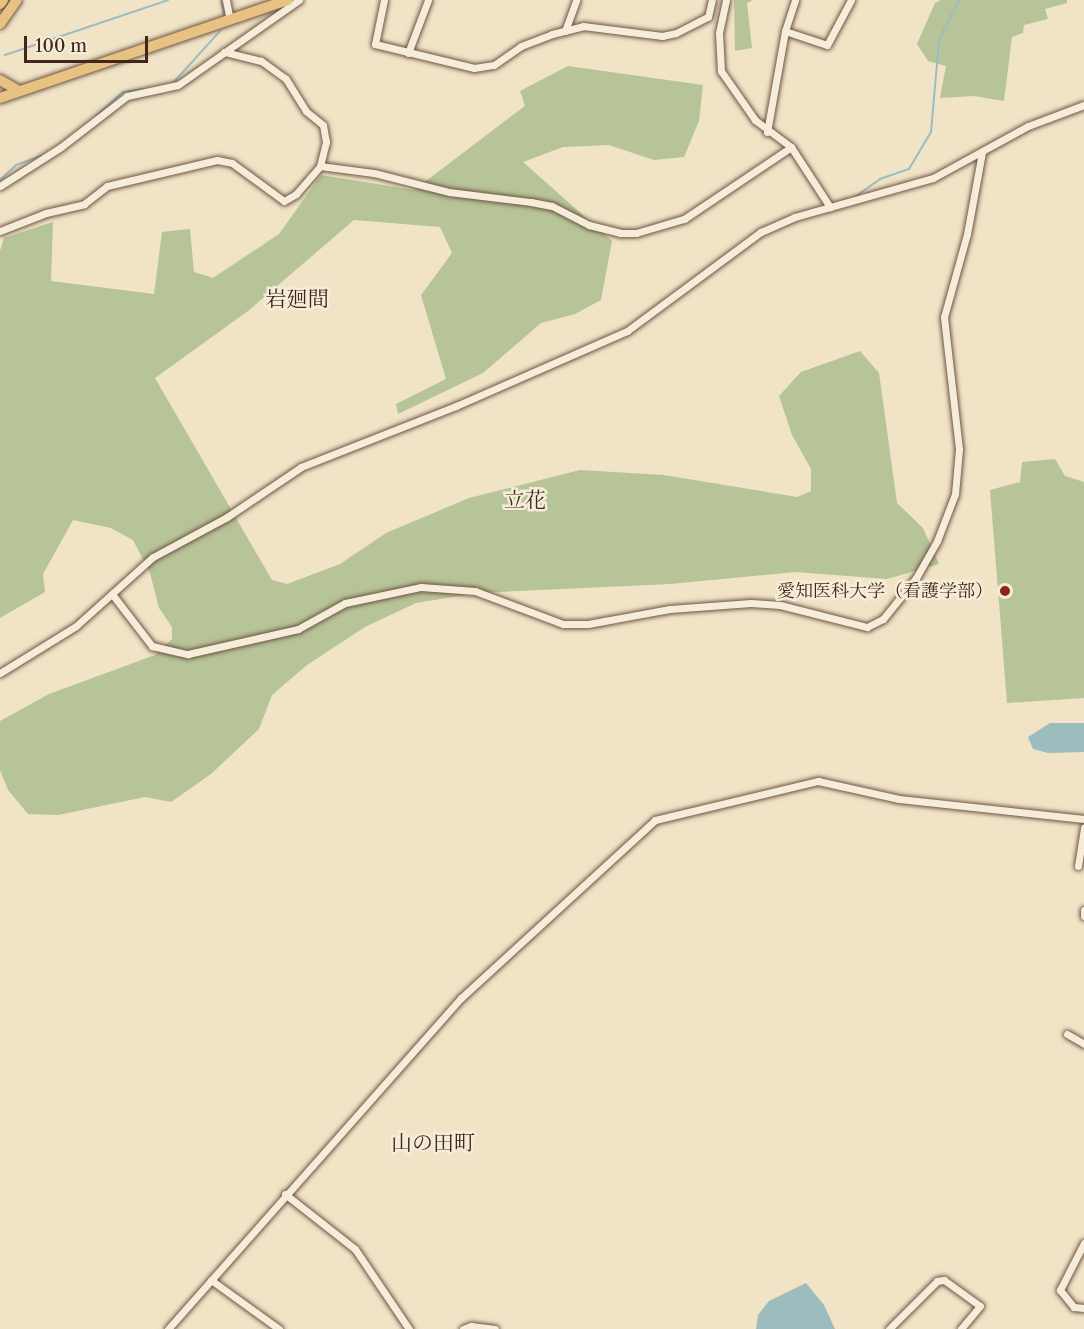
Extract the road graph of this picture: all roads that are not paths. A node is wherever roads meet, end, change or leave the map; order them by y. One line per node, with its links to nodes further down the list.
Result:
1 (17, 0): 13 (main road)
2 (226, 0): 12 (street)
3 (288, 0): 12 (main road)
4 (299, 0): 16 (street)
5 (384, 0): 17 (street)
6 (428, 0): 17 (street)
7 (576, 0): 14 (street)
8 (712, 0): 14 (street)
9 (726, 0): 22 (street)
10 (795, 0): 15 (street)
11 (851, 0): 15 (street)
12 (231, 20): 19 (main road)
13 (0, 24)
14 (565, 31): 17 (street)
15 (785, 31): 22 (street)
16 (224, 52): 25 (street); 26 (street)
17 (408, 53)
18 (0, 80): 19 (main road)
19 (19, 91): 20 (main road)
20 (0, 98)
21 (1084, 105): 24 (street)
22 (767, 132): 23 (street)
23 (790, 147): 25 (street); 27 (street)
24 (982, 152): 27 (street); 29 (street)
25 (320, 166): 28 (street)
26 (0, 186)
27 (830, 207): 29 (street)
28 (0, 231)
29 (112, 594): 30 (street)
30 (0, 673)
31 (1084, 819): 38 (street)
32 (1084, 827): 33 (street)
33 (1078, 866)
34 (1084, 910): 35 (street)
35 (1084, 916)
36 (1067, 1034): 37 (street)
37 (1084, 1044)
38 (285, 1194): 40 (street); 44 (street)
39 (1084, 1243): 41 (street)
40 (212, 1280): 42 (street); 43 (street)
41 (1084, 1308)
42 (168, 1329)
43 (279, 1329)
44 (409, 1329)
45 (463, 1329): 46 (street)
46 (495, 1329)
47 (889, 1329): 48 (street)
48 (961, 1329)

